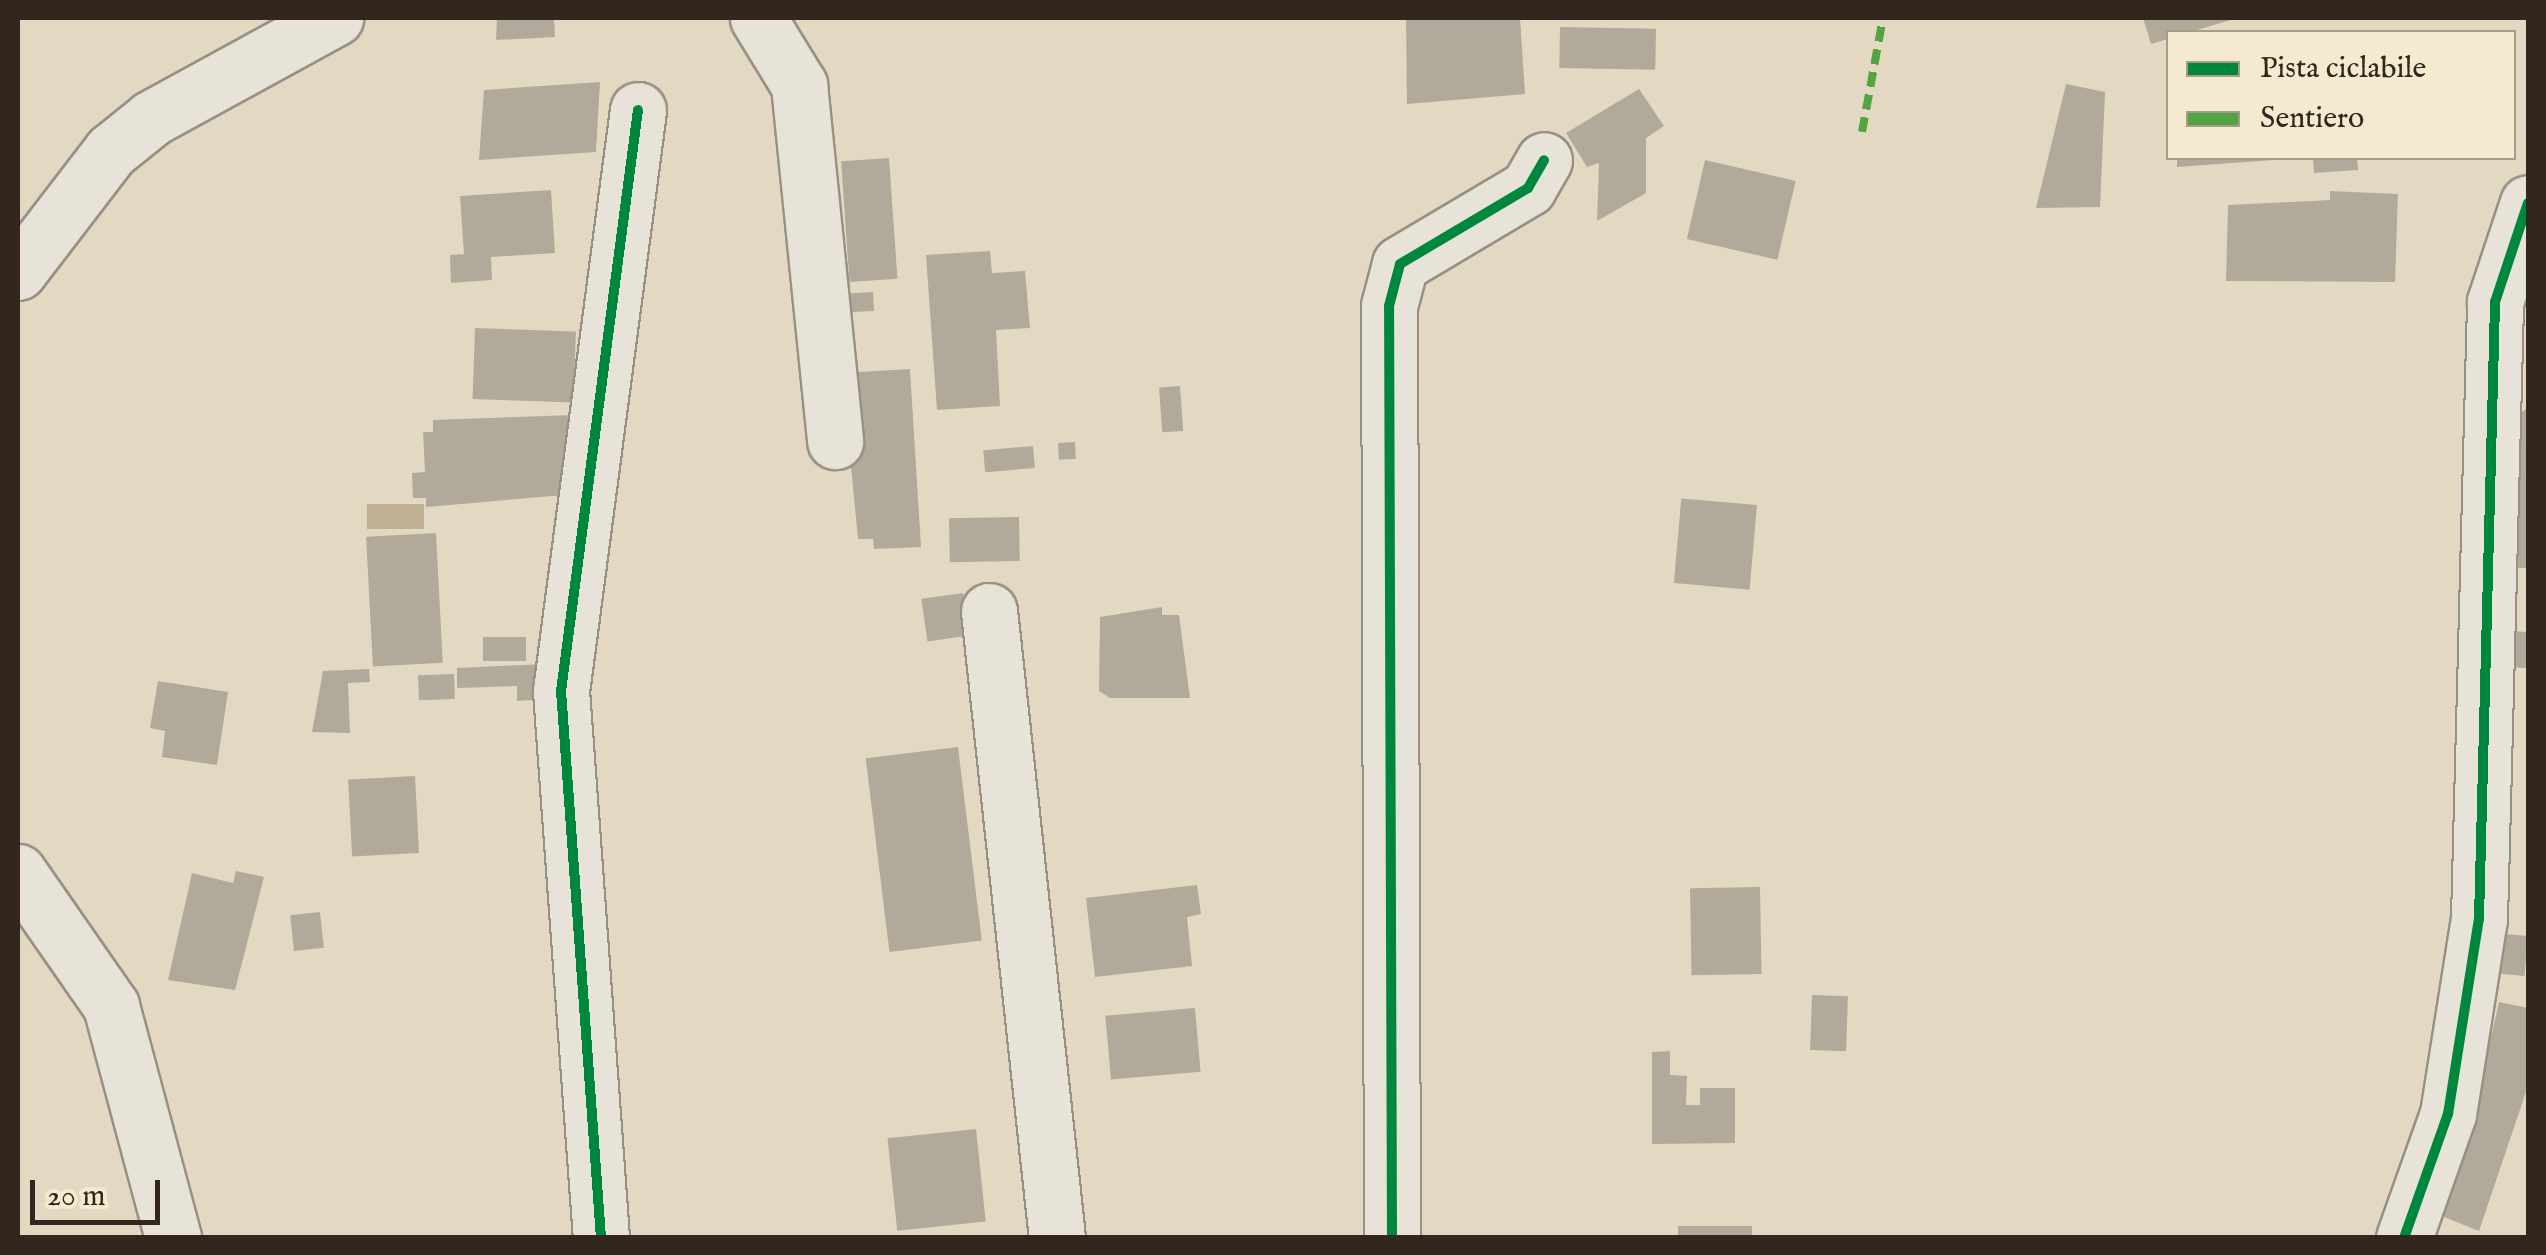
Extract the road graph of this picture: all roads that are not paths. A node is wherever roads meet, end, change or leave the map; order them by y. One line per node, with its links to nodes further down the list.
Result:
1 (335, 18): 6 (street)
2 (758, 18): 7 (street)
3 (638, 110): 11 (street)
4 (1544, 160): 13 (street)
5 (2528, 204): 14 (street)
6 (18, 272)
7 (835, 441)
8 (989, 611): 12 (street)
9 (18, 872): 10 (street)
10 (174, 1238)
11 (601, 1238)
12 (1057, 1238)
13 (1392, 1238)
14 (2404, 1238)

